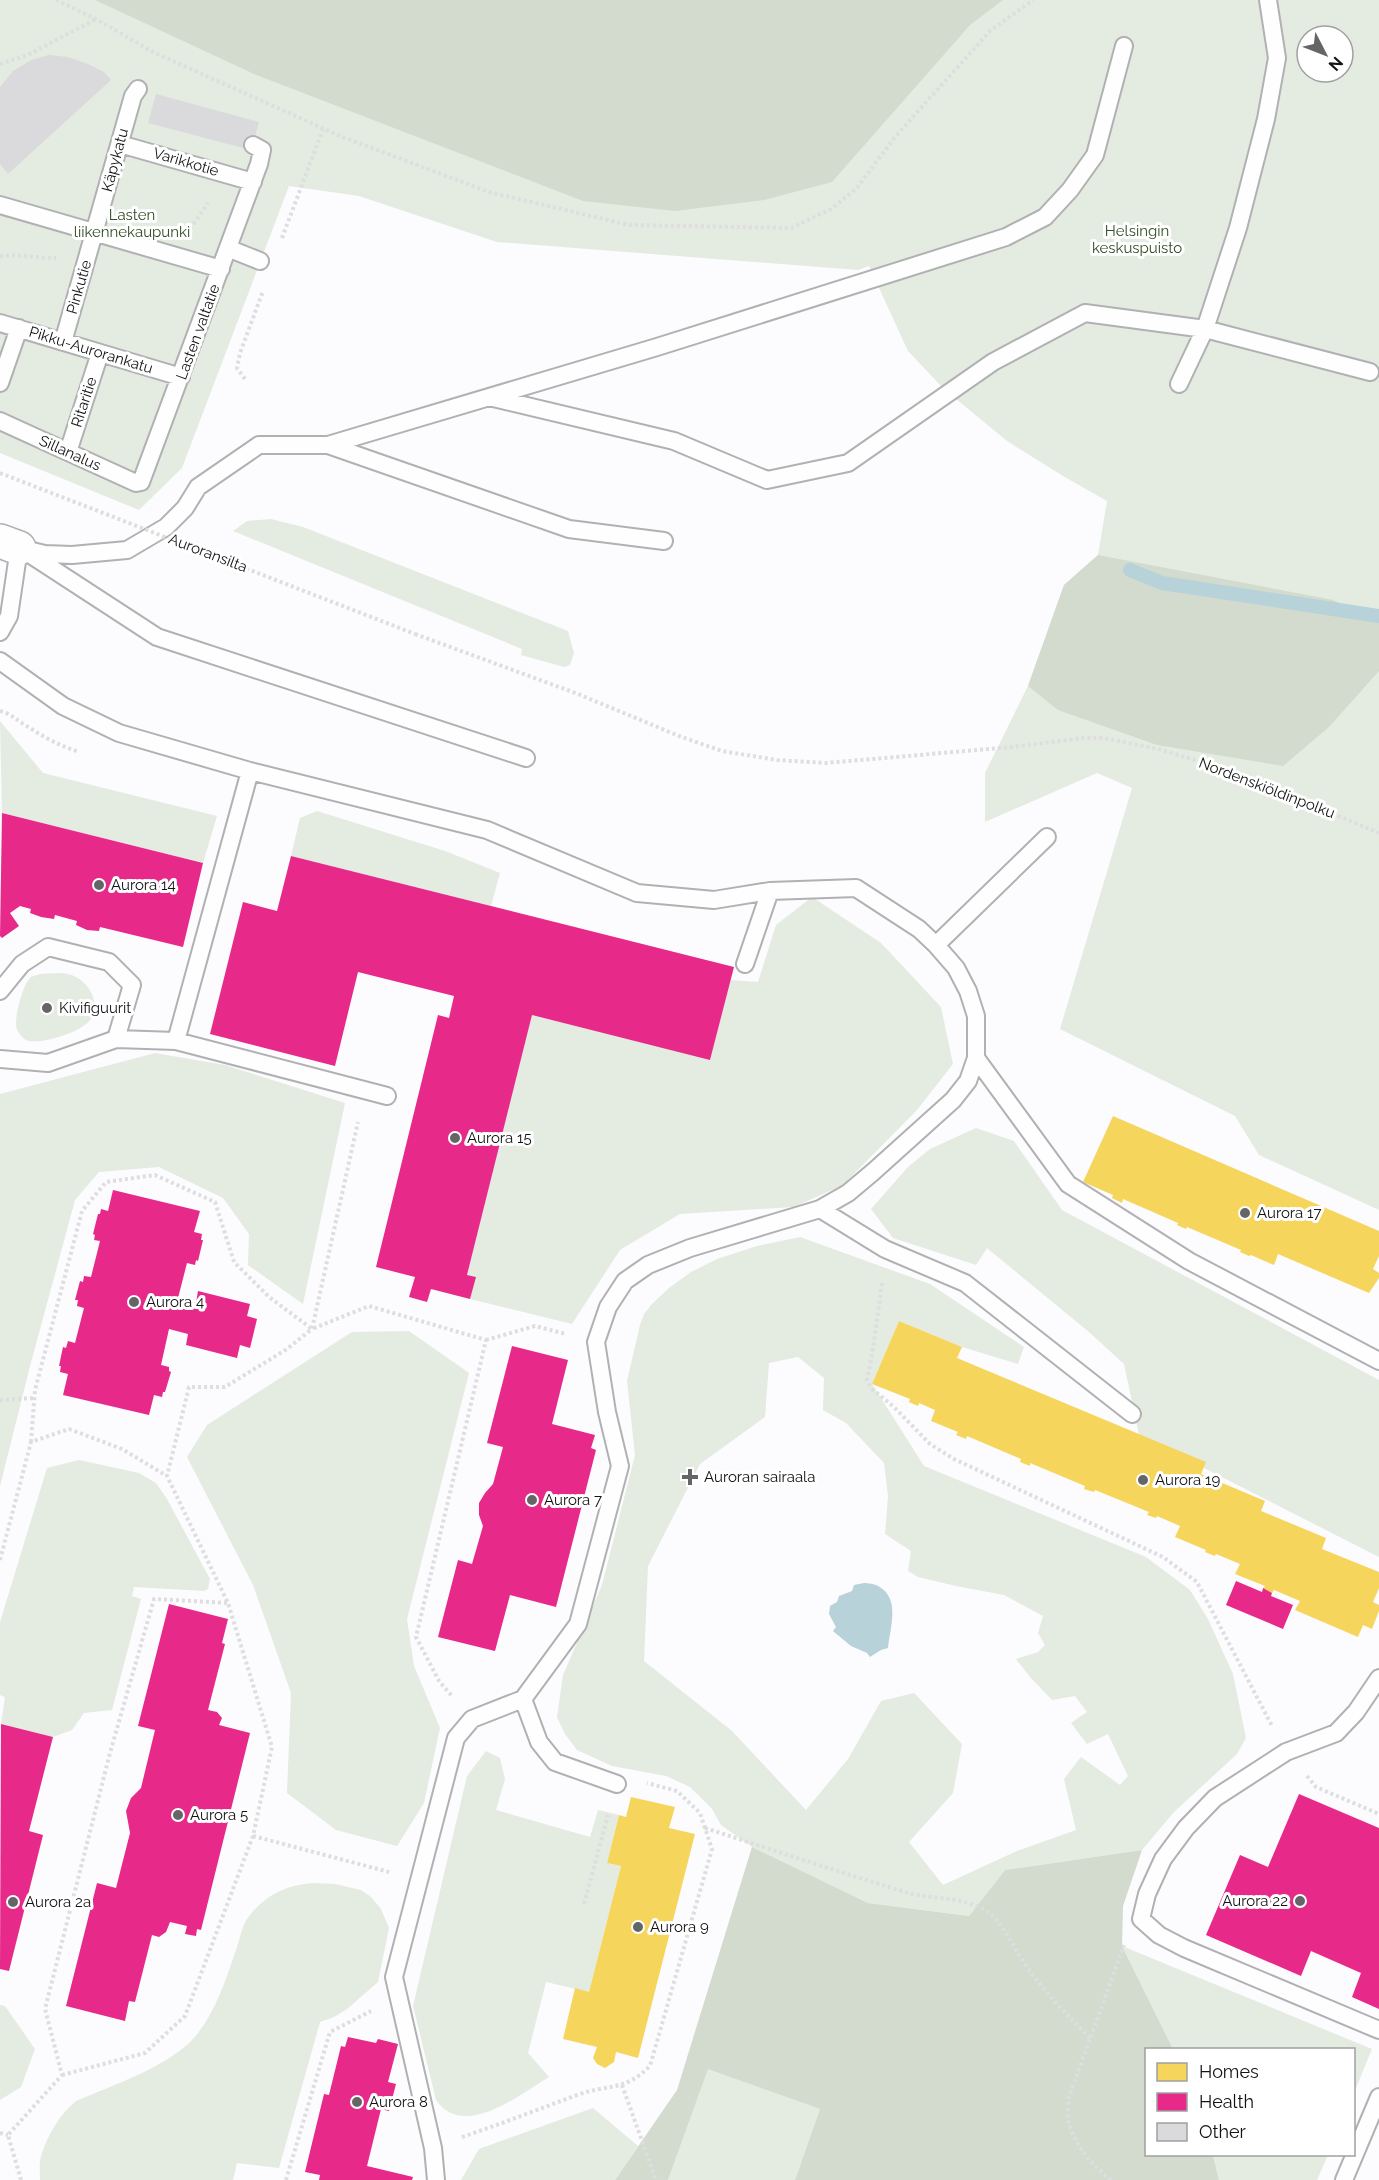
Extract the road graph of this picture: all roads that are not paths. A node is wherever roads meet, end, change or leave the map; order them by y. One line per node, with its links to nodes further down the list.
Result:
1 (1268, 0): 14 (lane)
2 (1124, 46): 21 (lane)
3 (138, 89): 4 (lane, Käpykatu)
4 (120, 144): 6 (lane, Varikkotie); 8 (lane, Käpykatu)
5 (254, 145): 6 (lane, Lasten valtatie)
6 (253, 182): 11 (lane, Lasten valtatie)
7 (0, 205): 8 (lane)
8 (95, 232): 11 (lane); 15 (lane, Pinkutie)
9 (235, 250): 10 (lane)
10 (266, 263)
11 (221, 268): 18 (lane, Lasten valtatie)
12 (0, 323): 13 (lane, Pikku-Aurorankatu)
13 (19, 328): 15 (lane, Pikku-Aurorankatu); 19 (lane)
14 (1205, 329): 17 (lane); 20 (lane); 21 (lane)
15 (63, 342): 16 (lane, Pikku-Aurorankatu)
16 (100, 353): 18 (lane, Pikku-Aurorankatu); 24 (lane, Ritaritie)
17 (1370, 372)
18 (181, 378): 25 (lane, Lasten valtatie)
19 (0, 383)
20 (1179, 384)
21 (489, 397): 23 (lane)
22 (0, 421): 24 (lane, Sillanalus)
23 (328, 445): 26 (lane); 27 (lane)
24 (68, 452): 25 (lane, Sillanalus)
25 (141, 482)
26 (664, 541)
27 (10, 544): 28 (lane); 30 (lane)
28 (0, 632)
29 (0, 661): 31 (lane)
30 (526, 758)
31 (250, 771): 33 (lane); 38 (lane)
32 (1047, 837): 34 (lane)
33 (770, 891): 34 (lane); 35 (lane)
34 (936, 945): 39 (lane)
35 (745, 964)
36 (0, 991): 37 (lane)
37 (116, 1039): 38 (lane); 40 (lane)
38 (176, 1041): 41 (lane)
39 (976, 1058): 42 (lane); 43 (lane)
40 (0, 1059)
41 (387, 1096)
42 (820, 1209): 44 (lane); 46 (lane)
43 (1379, 1361)
44 (1132, 1414)
45 (1379, 1678): 48 (lane)
46 (523, 1699): 47 (lane); 52 (lane)
47 (617, 1784)
48 (1379, 2031)
49 (1379, 2097): 50 (lane)
50 (1355, 2154)
51 (1354, 2156): 53 (lane)
52 (436, 2180)
53 (1344, 2180)

